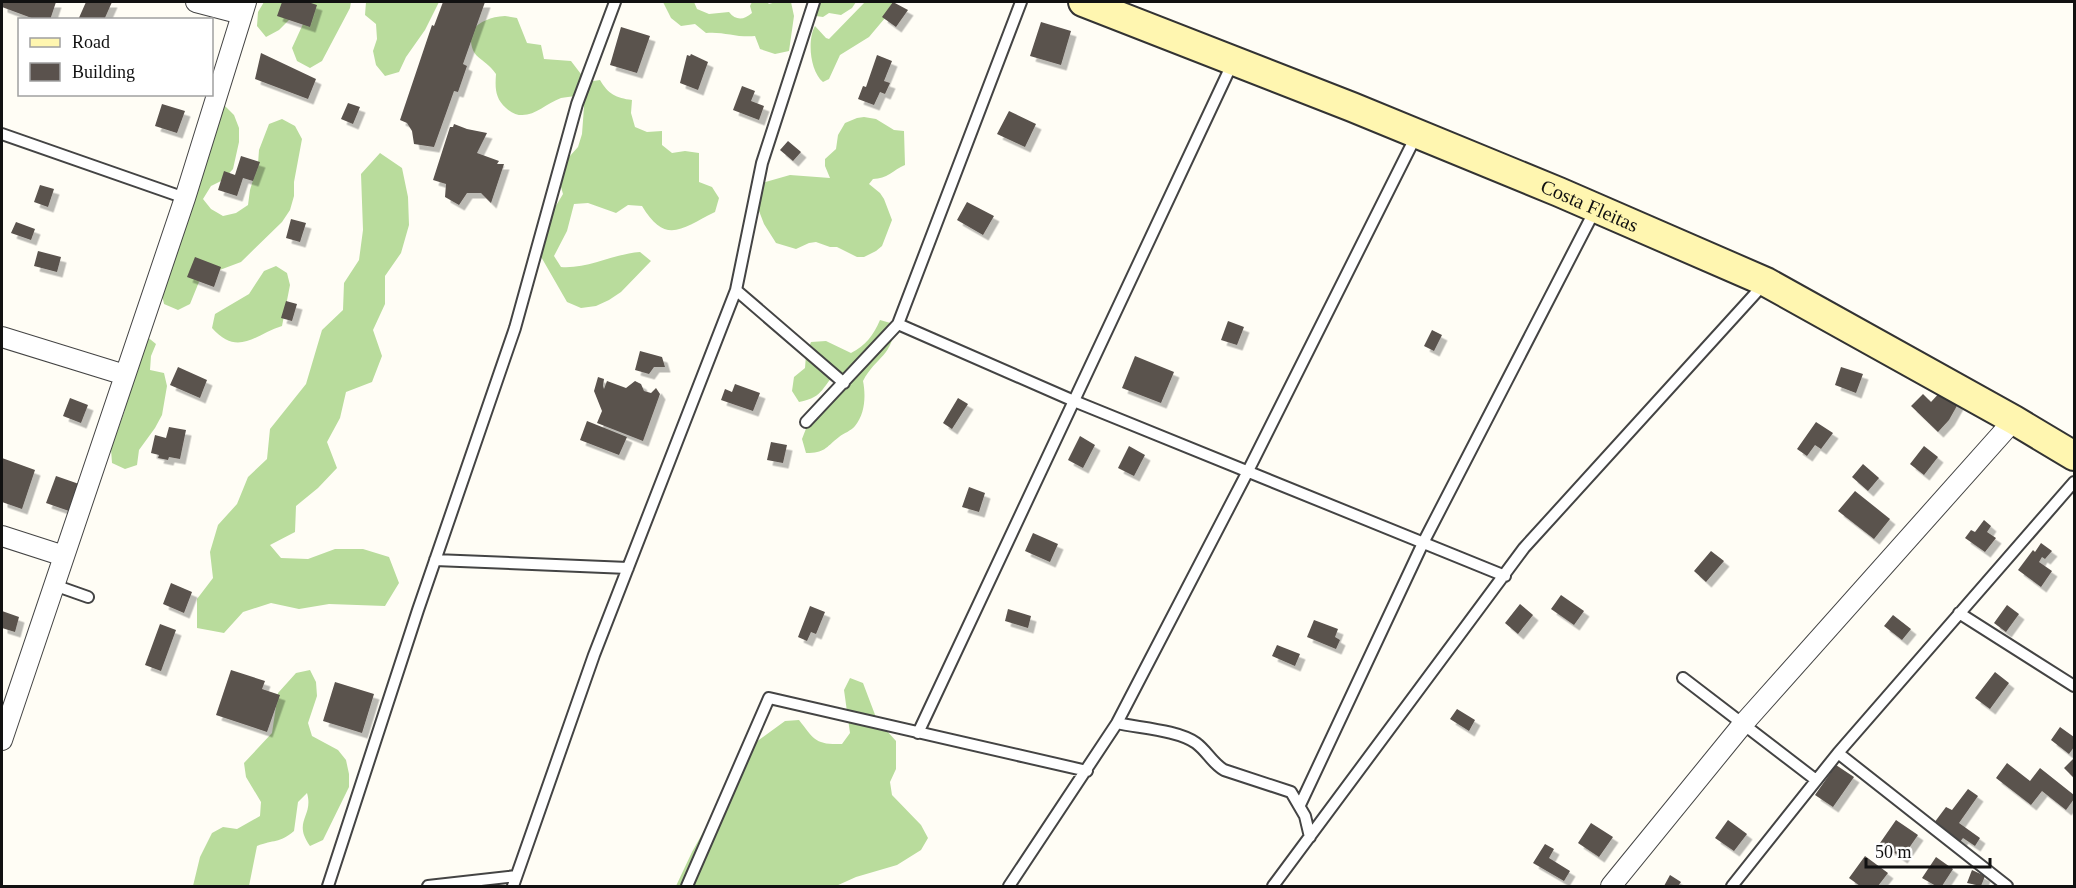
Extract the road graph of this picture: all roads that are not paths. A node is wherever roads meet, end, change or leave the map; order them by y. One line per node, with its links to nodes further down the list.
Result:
1 (196, 2): 6 (street)
2 (615, 2): 27 (lane)
3 (814, 2): 13 (lane)
4 (1021, 2): 14 (lane)
5 (1083, 2): 7 (main road, Costa Fleitas)
6 (244, 8): 10 (street)
7 (1235, 60): 9 (main road, Costa Fleitas); 18 (lane)
8 (2, 134): 10 (lane)
9 (1418, 134): 11 (main road, Costa Fleitas); 22 (lane)
10 (185, 198): 16 (street)
11 (1596, 208): 12 (main road, Costa Fleitas); 25 (lane)
12 (1766, 282): 19 (main road, Costa Fleitas); 29 (lane)
13 (736, 290): 17 (lane); 28 (lane)
14 (898, 324): 17 (lane); 18 (lane)
15 (2, 337): 16 (street)
16 (125, 375): 26 (street)
17 (844, 382): 20 (lane)
18 (1074, 400): 22 (lane); 37 (lane)
19 (2014, 420): 21 (main road, Costa Fleitas); 36 (street)
20 (806, 422)
21 (2074, 456)
22 (1248, 471): 25 (lane); 35 (lane)
23 (2074, 482): 32 (lane)
24 (2, 536): 26 (street)
25 (1423, 543): 29 (lane); 42 (lane)
26 (64, 556): 30 (street)
27 (435, 560): 28 (lane); 45 (lane)
28 (628, 568): 44 (lane)
29 (1505, 576): 43 (lane)
30 (54, 585): 31 (lane); 38 (street)
31 (88, 597)
32 (1959, 613): 34 (lane); 39 (lane)
33 (1683, 678): 36 (lane)
34 (2074, 686)
35 (1117, 723): 40 (lane); 42 (lane)
36 (1743, 724): 41 (lane); 50 (street)
37 (918, 733): 40 (lane); 47 (lane)
38 (2, 740)
39 (1838, 753): 41 (lane); 52 (lane)
40 (1087, 771): 48 (lane)
41 (1816, 780): 51 (lane)
42 (1300, 805): 43 (lane)
43 (1310, 837): 49 (lane)
44 (514, 881): 46 (lane)
45 (328, 886)
46 (428, 886)
47 (687, 886)
48 (1009, 886)
49 (1273, 886)
50 (1611, 886)
51 (1732, 886)
52 (2007, 886)

